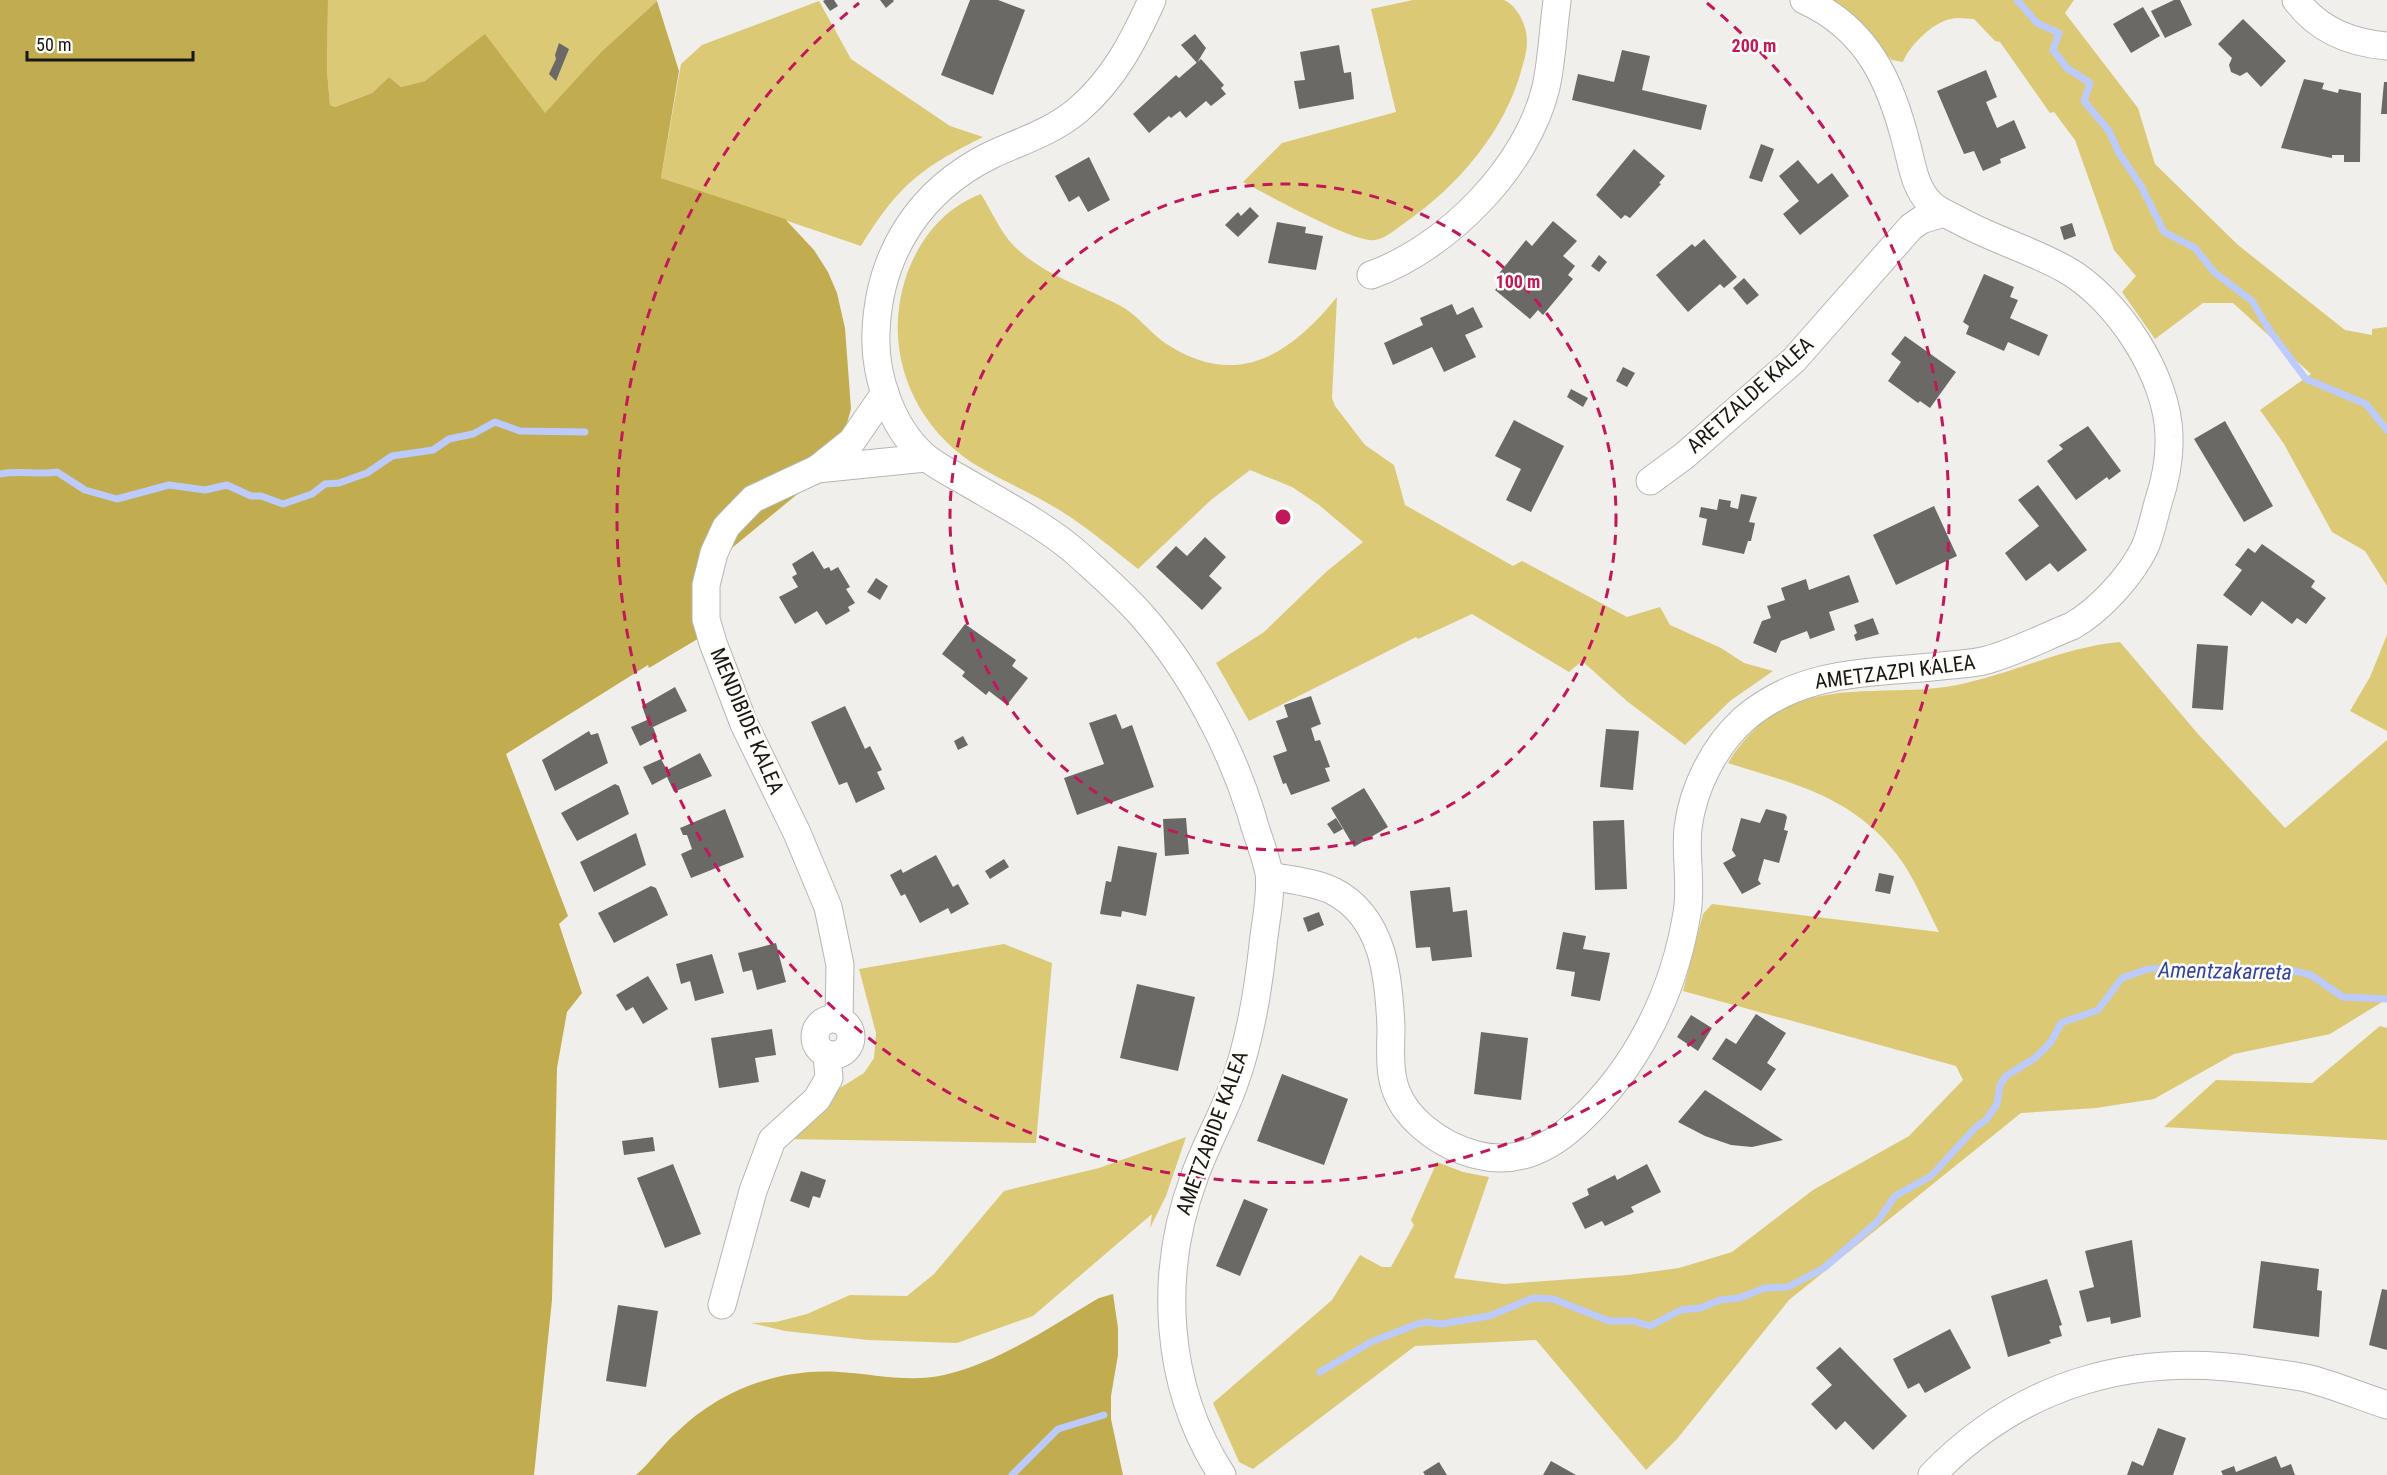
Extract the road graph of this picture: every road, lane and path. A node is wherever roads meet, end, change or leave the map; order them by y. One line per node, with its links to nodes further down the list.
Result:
1 (1153, 0): 10 (street)
2 (1559, 0): 9 (street)
3 (1804, 0): 6 (street, AMETZAZPI KALEA)
4 (2296, 0): 5 (street)
5 (2387, 46)
6 (1912, 166): 7 (street, AMETZAZPI KALEA); 8 (street, ARETZALDE KALEA)
7 (1944, 213): 8 (street, ARETZALDE KALEA); 14 (street, AMETZAZPI KALEA)
8 (1891, 248): 13 (street, ARETZALDE KALEA)
9 (1371, 275)
10 (885, 393): 11 (street, AMETZABIDE KALEA); 12 (street)
11 (926, 458): 12 (street); 14 (street, AMETZABIDE KALEA)
12 (818, 469): 15 (street, MENDIBIDE KALEA)
13 (1650, 480)
14 (1270, 876): 17 (street, AMETZABIDE KALEA)
15 (722, 1305)
16 (2387, 1405): 18 (street)
17 (1222, 1475)
18 (1932, 1475)

